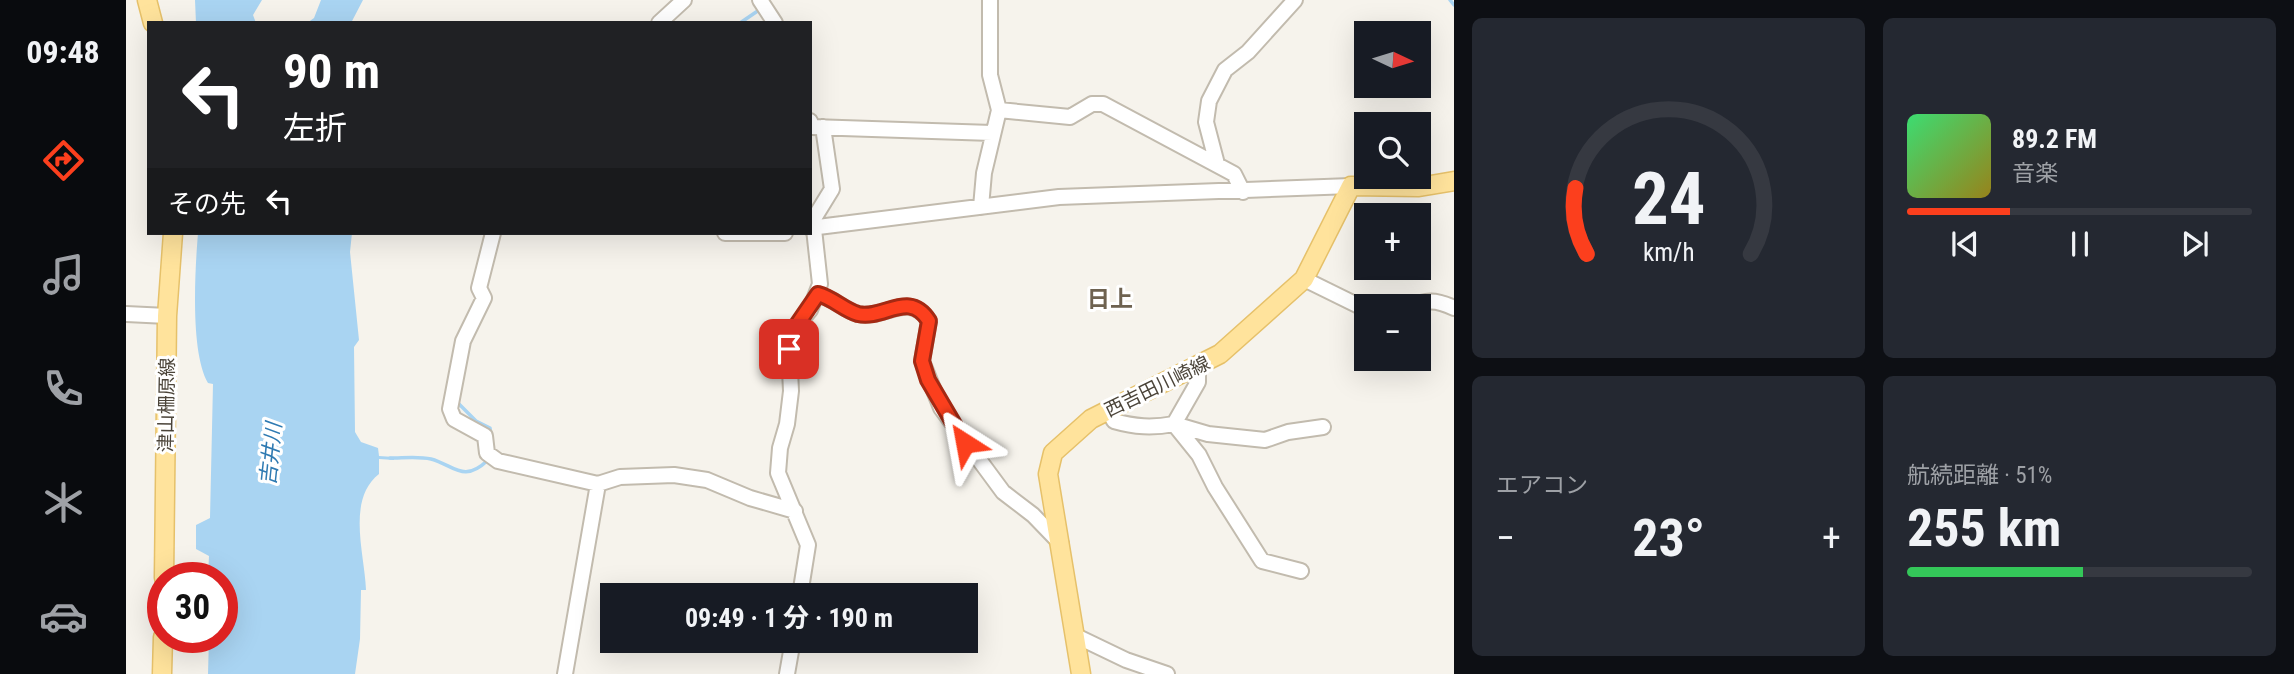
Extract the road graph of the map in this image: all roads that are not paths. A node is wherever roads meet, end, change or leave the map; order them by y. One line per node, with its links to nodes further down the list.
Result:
1 (147, 0): 6 (main road)
2 (684, 0): 7 (street)
3 (760, 0): 8 (street)
4 (990, 0): 9 (street)
5 (1295, 0): 12 (street)
6 (152, 21)
7 (661, 21)
8 (774, 21)
9 (999, 110): 11 (street); 12 (street)
10 (817, 124): 11 (street); 17 (street)
11 (992, 133): 16 (street)
12 (1217, 164): 15 (street)
13 (1454, 181): 14 (main road)
14 (1351, 186): 15 (street); 22 (main road, 西吉田川崎線)
15 (1243, 192): 16 (street)
16 (981, 207): 18 (street)
17 (812, 224)
18 (812, 228)
19 (173, 235): 28 (main road, 津山柵原線)
20 (492, 235): 33 (street)
21 (812, 235): 23 (street)
22 (1304, 279): 25 (street); 29 (main road, 西吉田川崎線)
23 (818, 294): 34 (street); 35 (street)
24 (1431, 302): 26 (street)
25 (1354, 304)
26 (1454, 308)
27 (126, 314): 28 (street)
28 (167, 316): 36 (main road, 津山柵原線)
29 (1198, 368): 30 (main road, 西吉田川崎線); 31 (street)
30 (1108, 410): 31 (street); 35 (main road, 西吉田川崎線)
31 (1174, 424): 32 (street); 37 (street)
32 (1324, 428)
33 (598, 484): 34 (street); 43 (street)
34 (795, 511): 38 (street)
35 (1061, 544): 39 (main road, 西吉田川崎線)
36 (164, 562)
37 (1301, 571)
38 (802, 583)
39 (1074, 635): 45 (main road, 西吉田川崎線); 46 (street)
40 (163, 653): 42 (main road)
41 (791, 653): 44 (street)
42 (162, 674)
43 (565, 674)
44 (787, 674)
45 (1081, 674)
46 (1167, 674)

